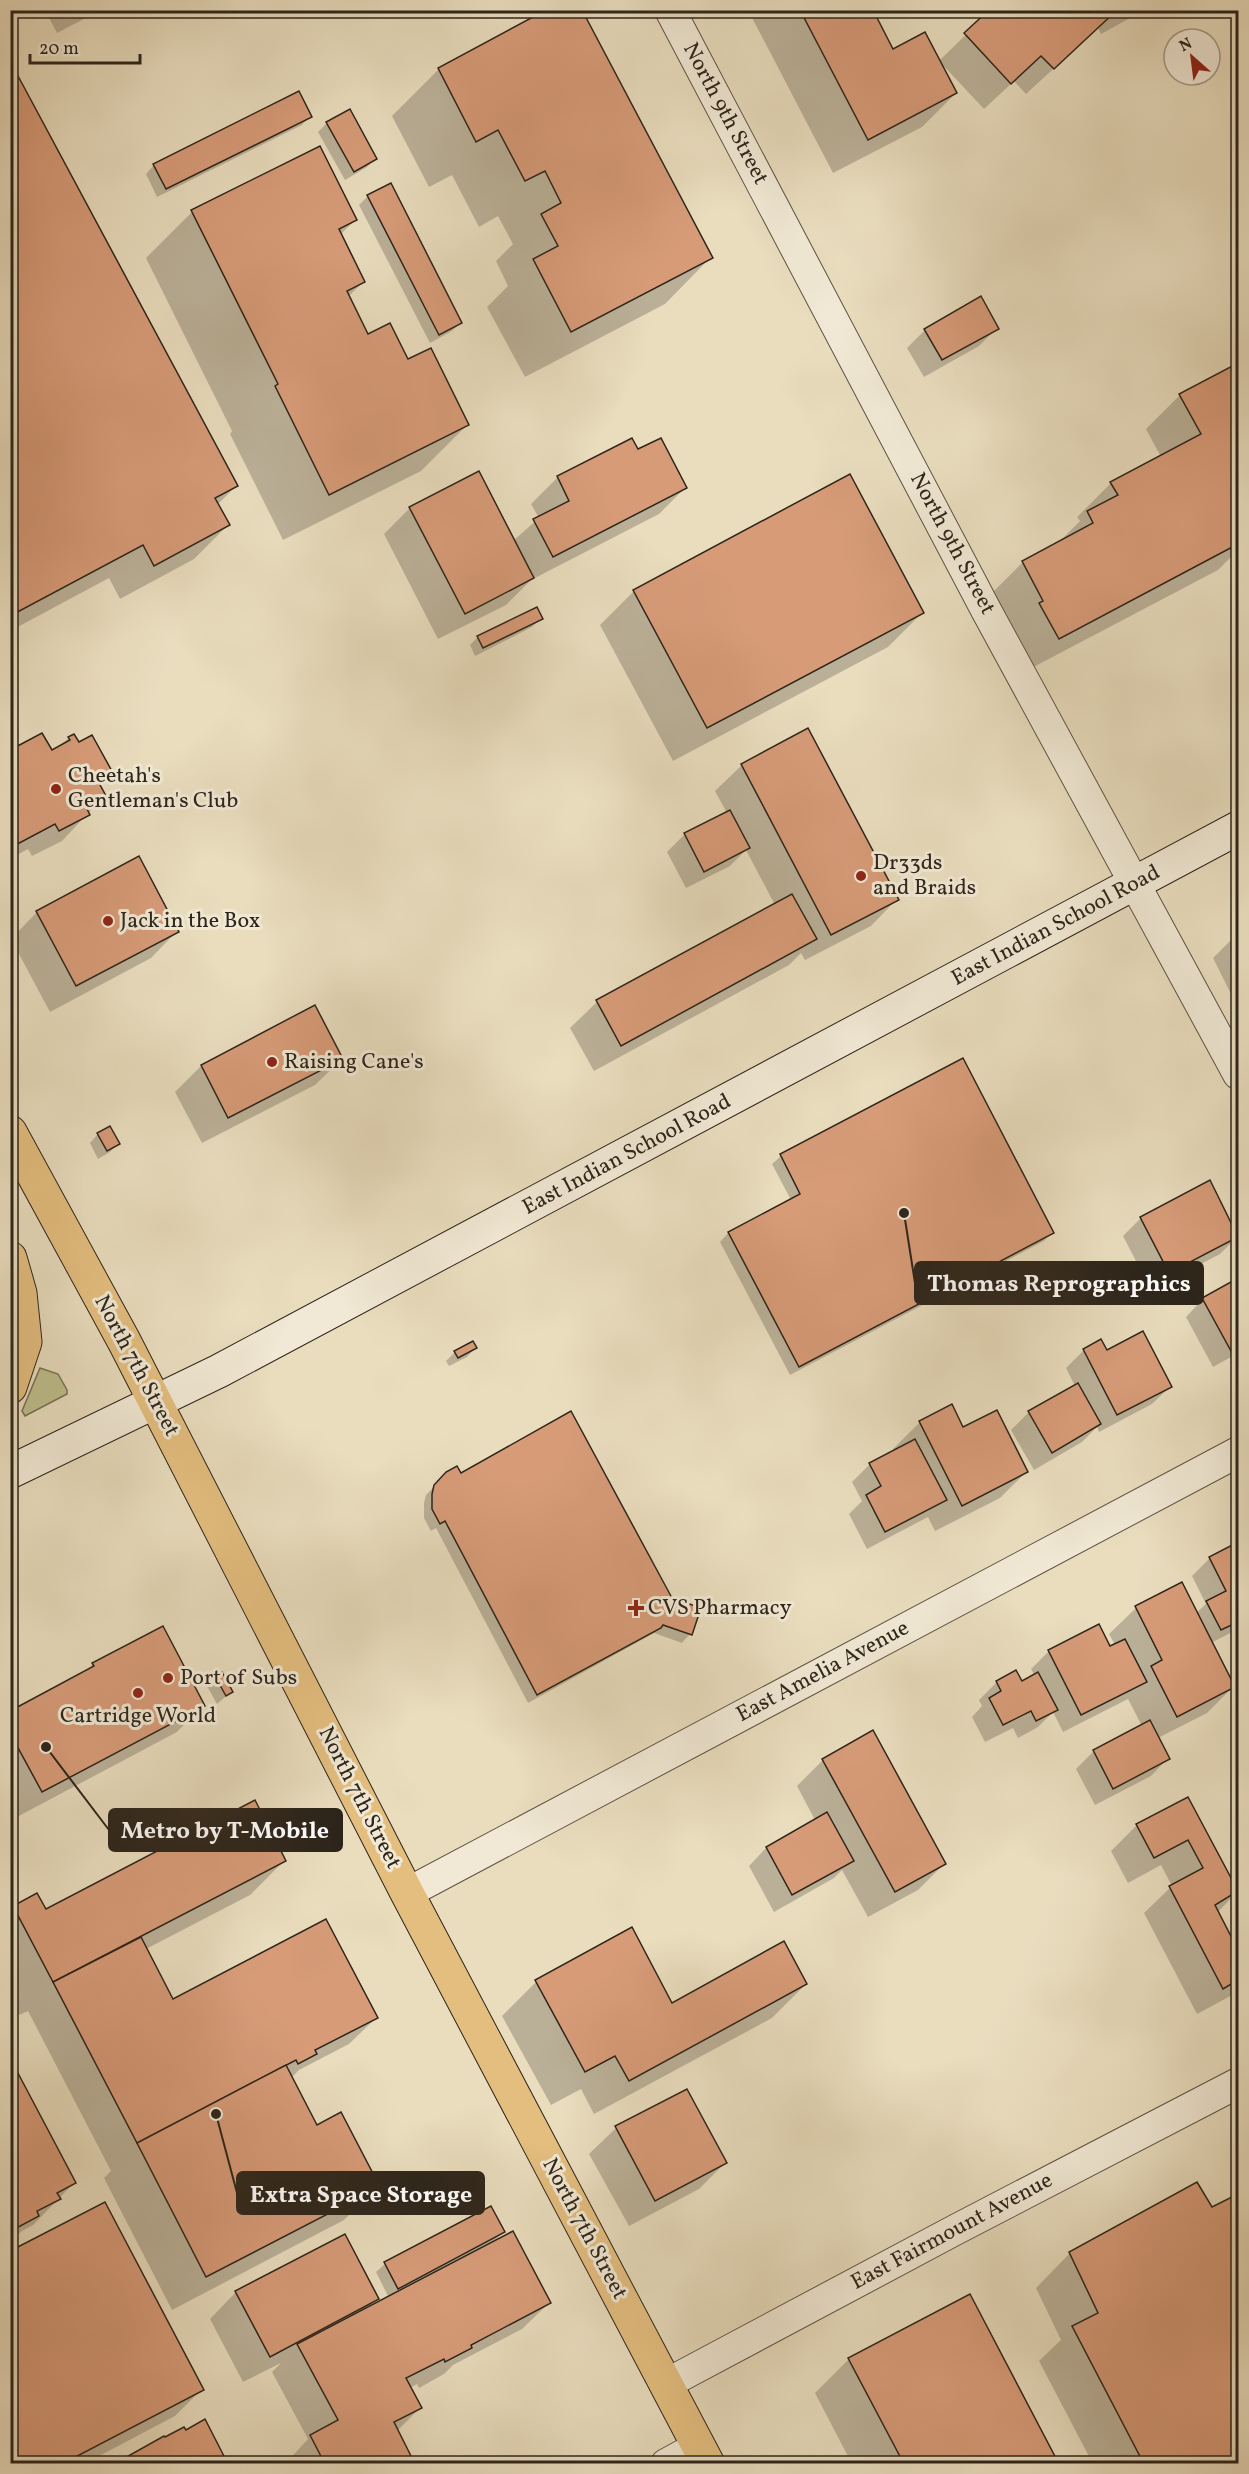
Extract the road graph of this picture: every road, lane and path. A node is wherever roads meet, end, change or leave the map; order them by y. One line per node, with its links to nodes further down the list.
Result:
1 (670, 10): 3 (street, North 9th Street)
2 (1239, 828): 3 (main road, East Indian School Road)
3 (1136, 884): 4 (street, North 9th Street); 8 (main road, East Indian School Road)
4 (1239, 1074)
5 (10, 1132): 8 (main road, North 7th Street)
6 (10, 1258): 7 (main road)
7 (10, 1387)
8 (156, 1402): 10 (main road, East Indian School Road); 11 (main road, North 7th Street)
9 (1239, 1452): 11 (street, East Amelia Avenue)
10 (10, 1472)
11 (407, 1893): 13 (main road, North 7th Street)
12 (1239, 2083): 13 (street, East Fairmount Avenue)
13 (666, 2384): 14 (main road, North 7th Street)
14 (704, 2455): 15 (street)
15 (666, 2463)

